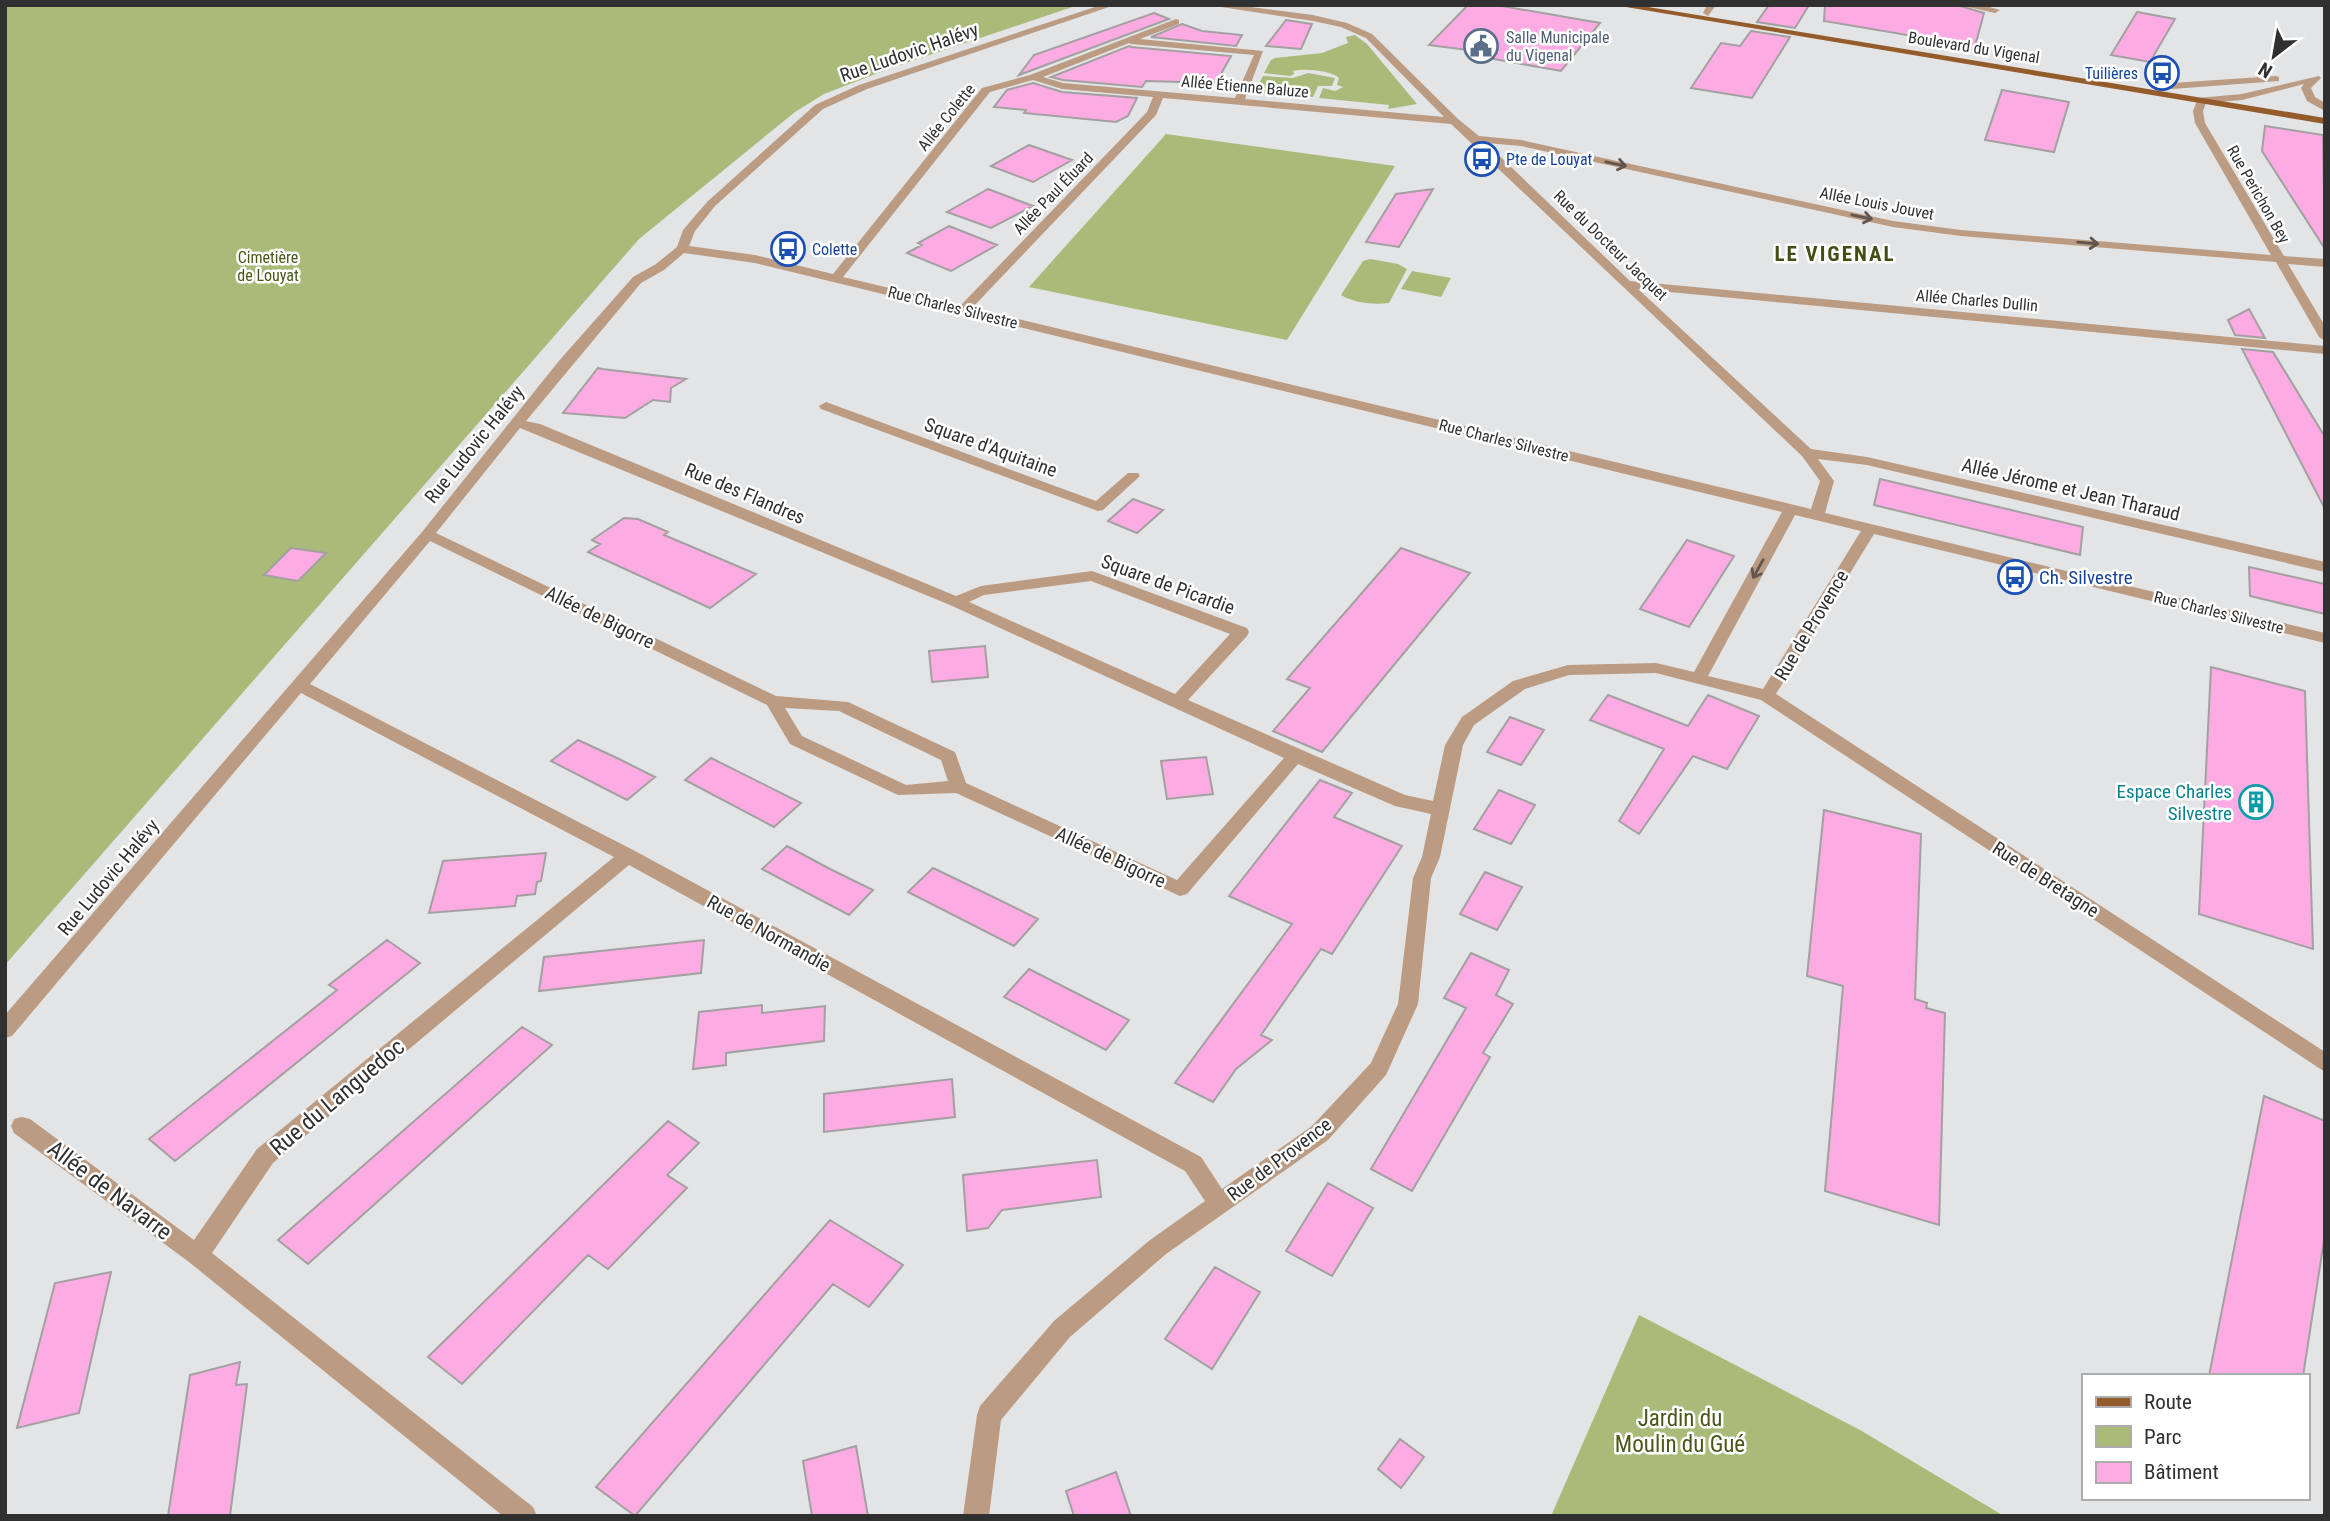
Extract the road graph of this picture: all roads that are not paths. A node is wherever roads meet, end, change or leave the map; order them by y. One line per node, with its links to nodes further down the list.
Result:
1 (1111, 5): 21 (street, Rue Ludovic Halévy)
2 (1212, 5): 18 (street, Rue du Docteur Jacquet)
3 (1618, 5): 15 (main road, Boulevard du Vigenal)
4 (1662, 5): 6 (main road, Boulevard du Vigenal)
5 (1963, 5): 7 (street)
6 (1710, 9): 12 (main road, Boulevard du Vigenal)
7 (1995, 10)
8 (1176, 22): 9 (street, Allée Colette)
9 (1127, 41): 10 (street, Allée Colette); 16 (street, Allée Colette)
10 (1033, 77): 13 (street, Allée Étienne Baluze); 24 (street, Allée Colette)
11 (2320, 78): 12 (street); 14 (street); 17 (street)
12 (2172, 86): 14 (main road, Boulevard du Vigenal)
13 (1159, 94): 16 (street, Allée Étienne Baluze); 26 (street, Allée Paul Éluard)
14 (2242, 97): 15 (street); 17 (main road, Boulevard du Vigenal)
15 (2202, 100): 19 (main road, Boulevard du Vigenal); 22 (street, Rue Perichon Bey)
16 (1239, 102): 18 (street, Allée Étienne Baluze)
17 (2325, 110)
18 (1454, 121): 20 (street, Rue du Docteur Jacquet)
19 (2325, 121)
20 (1476, 139): 22 (street, Allée Louis Jouvet, one-way to 22); 25 (street, Rue du Docteur Jacquet)
21 (682, 249): 24 (street, Rue Charles Silvestre); 30 (street, Rue Ludovic Halévy)
22 (2278, 258): 23 (street, Allée Louis Jouvet); 27 (street, Rue Perichon Bey)
23 (2325, 263)
24 (836, 278): 26 (street, Rue Charles Silvestre)
25 (1626, 284): 28 (street, Allée Charles Dullin); 31 (street, Rue du Docteur Jacquet)
26 (964, 309): 33 (street, Rue Charles Silvestre)
27 (2325, 337)
28 (2325, 350)
29 (826, 406): 32 (street, Square d'Aquitaine)
30 (518, 423): 36 (street, Rue Ludovic Halévy); 38 (street, Rue des Flandres)
31 (1807, 453): 34 (street, Rue du Docteur Jacquet); 37 (street, Allée Jérome et Jean Tharaud)
32 (1133, 476)
33 (1791, 509): 34 (street, Rue Charles Silvestre); 40 (street, one-way to 40)
34 (1817, 515): 35 (street, Rue Charles Silvestre)
35 (1870, 528): 39 (street, Rue Charles Silvestre); 42 (street, Rue de Provence)
36 (427, 536): 41 (street, Rue Ludovic Halévy); 43 (street, Allée de Bigorre)
37 (2325, 567)
38 (956, 602): 44 (street); 44 (street, Square de Picardie)
39 (2325, 638)
40 (1698, 679): 42 (street, Rue de Provence); 47 (street, Rue de Provence)
41 (299, 685): 48 (street, Rue de Normandie); 49 (street, Rue Ludovic Halévy)
42 (1767, 696): 50 (street, Rue de Bretagne)
43 (773, 701): 46 (street); 46 (street)
44 (1177, 702): 45 (street)
45 (1295, 756): 46 (street, Allée de Bigorre); 47 (street)
46 (958, 787)
47 (1439, 809): 52 (street, Rue de Provence)
48 (628, 856): 52 (street, Rue de Normandie); 53 (street, Rue du Languedoc)
49 (5, 1030)
50 (2325, 1063)
51 (22, 1126): 53 (street, Allée de Navarre)
52 (1219, 1204): 55 (street, Rue de Provence)
53 (197, 1255): 54 (street)
54 (524, 1516)
55 (976, 1516)

